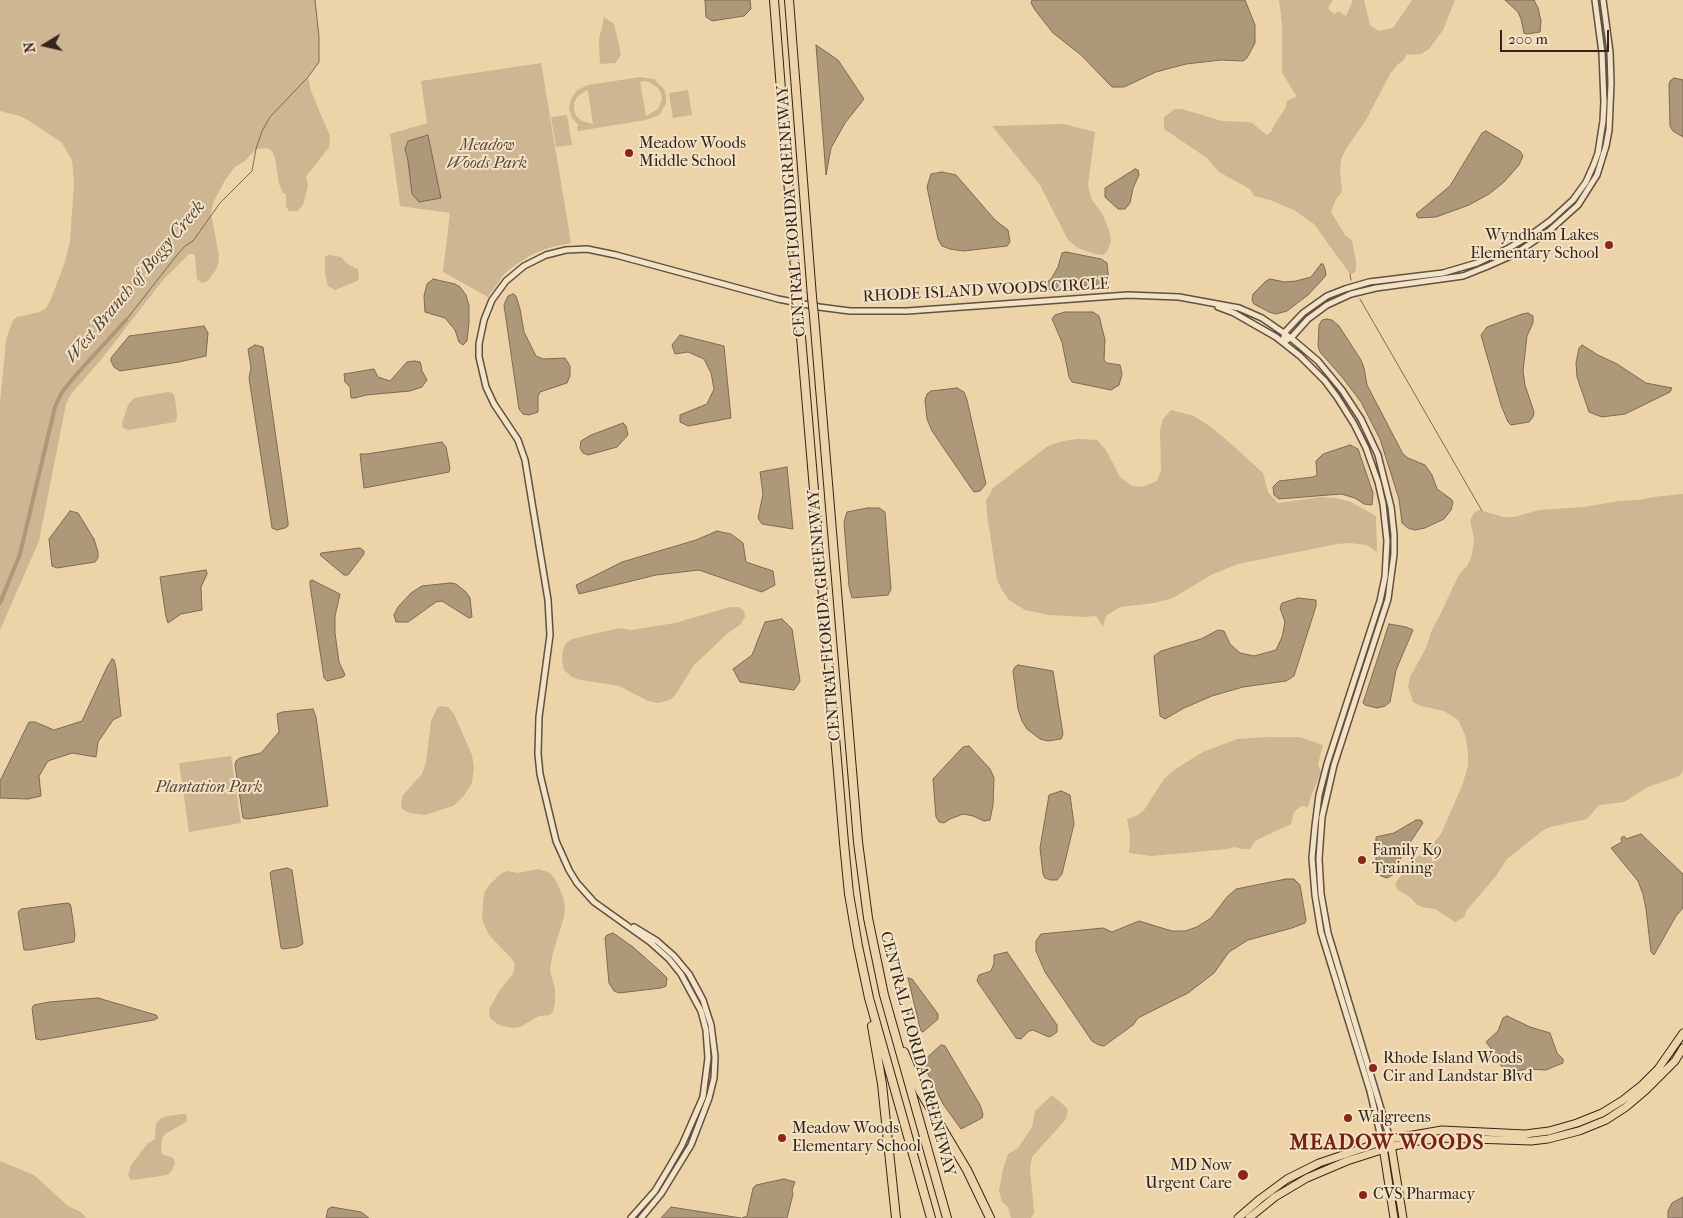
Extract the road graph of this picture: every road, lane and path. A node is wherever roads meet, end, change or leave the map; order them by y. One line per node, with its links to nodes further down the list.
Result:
1 (774, 0): 13 (highway, CENTRAL FLORIDA GREENEWAY, bridge)
2 (789, 0): 12 (highway, CENTRAL FLORIDA GREENEWAY, bridge)
3 (1595, 0): 5 (street)
4 (1603, 0): 6 (street)
5 (1591, 172): 6 (street); 8 (street)
6 (1597, 175): 9 (street)
7 (1204, 302): 8 (street, RHODE ISLAND WOODS CIRCLE); 10 (street, RHODE ISLAND WOODS CIRCLE); 11 (street, RHODE ISLAND WOODS CIRCLE)
8 (1285, 332): 9 (street, RHODE ISLAND WOODS CIRCLE); 10 (street)
9 (1291, 338): 10 (street); 16 (street, RHODE ISLAND WOODS CIRCLE)
10 (1283, 342): 17 (street, RHODE ISLAND WOODS CIRCLE)
11 (613, 917): 19 (street, RHODE ISLAND WOODS CIRCLE); 20 (street, RHODE ISLAND WOODS CIRCLE)
12 (868, 918): 23 (highway, CENTRAL FLORIDA GREENEWAY); 24 (highway)
13 (863, 972): 21 (highway); 22 (highway, CENTRAL FLORIDA GREENEWAY)
14 (1683, 1034): 16 (main road)
15 (1683, 1048): 18 (main road)
16 (1390, 1139): 17 (main road); 18 (main road)
17 (1383, 1146): 18 (main road); 25 (main road); 26 (main road); 27 (main road)
18 (1392, 1147): 28 (main road)
19 (631, 1218)
20 (641, 1218)
21 (896, 1218)
22 (931, 1218)
23 (947, 1218)
24 (990, 1218)
25 (1238, 1218)
26 (1249, 1218)
27 (1394, 1218)
28 (1403, 1218)

